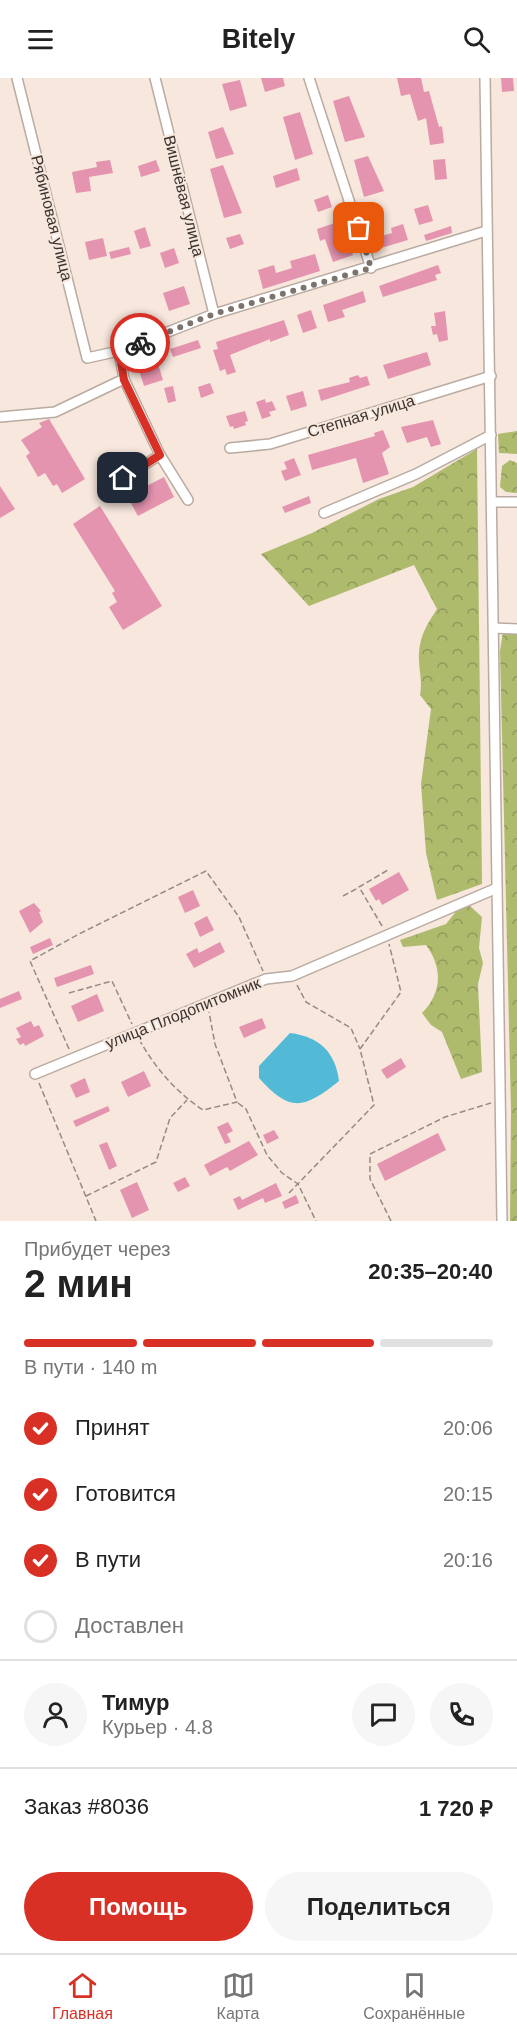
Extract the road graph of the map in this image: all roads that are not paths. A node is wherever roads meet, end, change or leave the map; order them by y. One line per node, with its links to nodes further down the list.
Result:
1 (17, 78): 8 (street, Рябиновая улица)
2 (155, 78): 7 (street, Вишнёвая улица)
3 (309, 78): 6 (street)
4 (485, 78): 5 (street)
5 (486, 231): 6 (street); 9 (street)
6 (371, 268): 7 (street)
7 (214, 314): 8 (street)
8 (119, 351): 10 (street)
9 (491, 376): 12 (street); 13 (street, Степная улица)
10 (124, 380): 11 (street); 14 (street)
11 (0, 417)
12 (491, 435): 17 (street); 19 (street)
13 (230, 448)
14 (160, 455): 15 (street); 16 (street)
15 (123, 478)
16 (188, 500)
17 (492, 502): 18 (street); 20 (street)
18 (517, 502)
19 (324, 513)
20 (494, 628): 21 (street); 22 (street)
21 (517, 629)
22 (497, 888): 23 (street, улица Плодопитомник); 24 (street)
23 (35, 1074)
24 (502, 1221)

